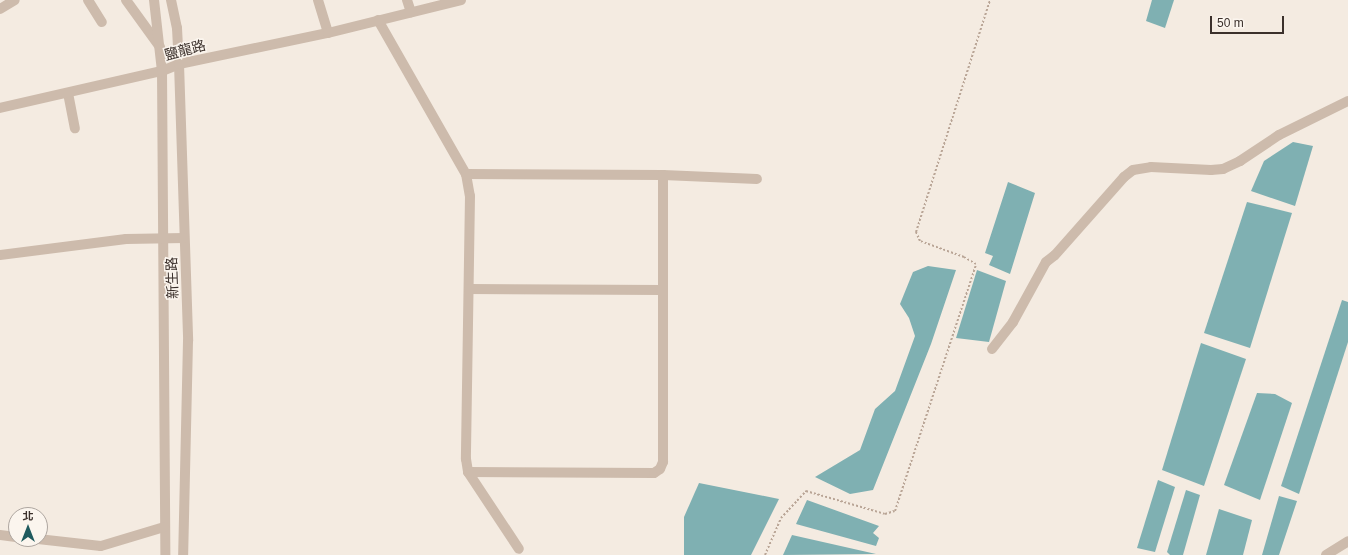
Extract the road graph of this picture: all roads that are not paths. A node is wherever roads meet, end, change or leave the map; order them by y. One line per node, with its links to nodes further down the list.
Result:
1 (15, 0): 9 (street)
2 (88, 0): 12 (street)
3 (126, 0): 14 (street)
4 (154, 0): 14 (street, 新生路)
5 (171, 0): 15 (street, 新生路)
6 (318, 0): 13 (street)
7 (407, 0): 10 (street)
8 (461, 0): 10 (street, 鹽龍路)
9 (0, 9)
10 (411, 12): 11 (street, 鹽龍路)
11 (378, 20): 13 (street, 鹽龍路); 21 (street)
12 (102, 22)
13 (328, 33): 15 (street, 鹽龍路)
14 (161, 49): 16 (street, 新生路)
15 (179, 64): 16 (street, 鹽龍路); 25 (street, 新生路)
16 (162, 71): 17 (street, 鹽龍路); 24 (street, 新生路)
17 (68, 92): 19 (street, 鹽龍路); 20 (street)
18 (1348, 101): 29 (street)
19 (0, 108)
20 (76, 128)
21 (466, 174): 22 (street); 27 (street)
22 (664, 175): 23 (street); 28 (street)
23 (757, 178)
24 (163, 238): 25 (street); 26 (street); 31 (street, 新生路)
25 (184, 238): 36 (street, 新生路)
26 (0, 255)
27 (469, 289): 28 (street); 30 (street)
28 (663, 290): 30 (street)
29 (992, 348)
30 (468, 472): 34 (street)
31 (164, 527): 32 (street); 35 (street, 新生路)
32 (48, 540)
33 (1348, 540): 37 (street)
34 (519, 549)
35 (164, 555)
36 (183, 555)
37 (1326, 555)

